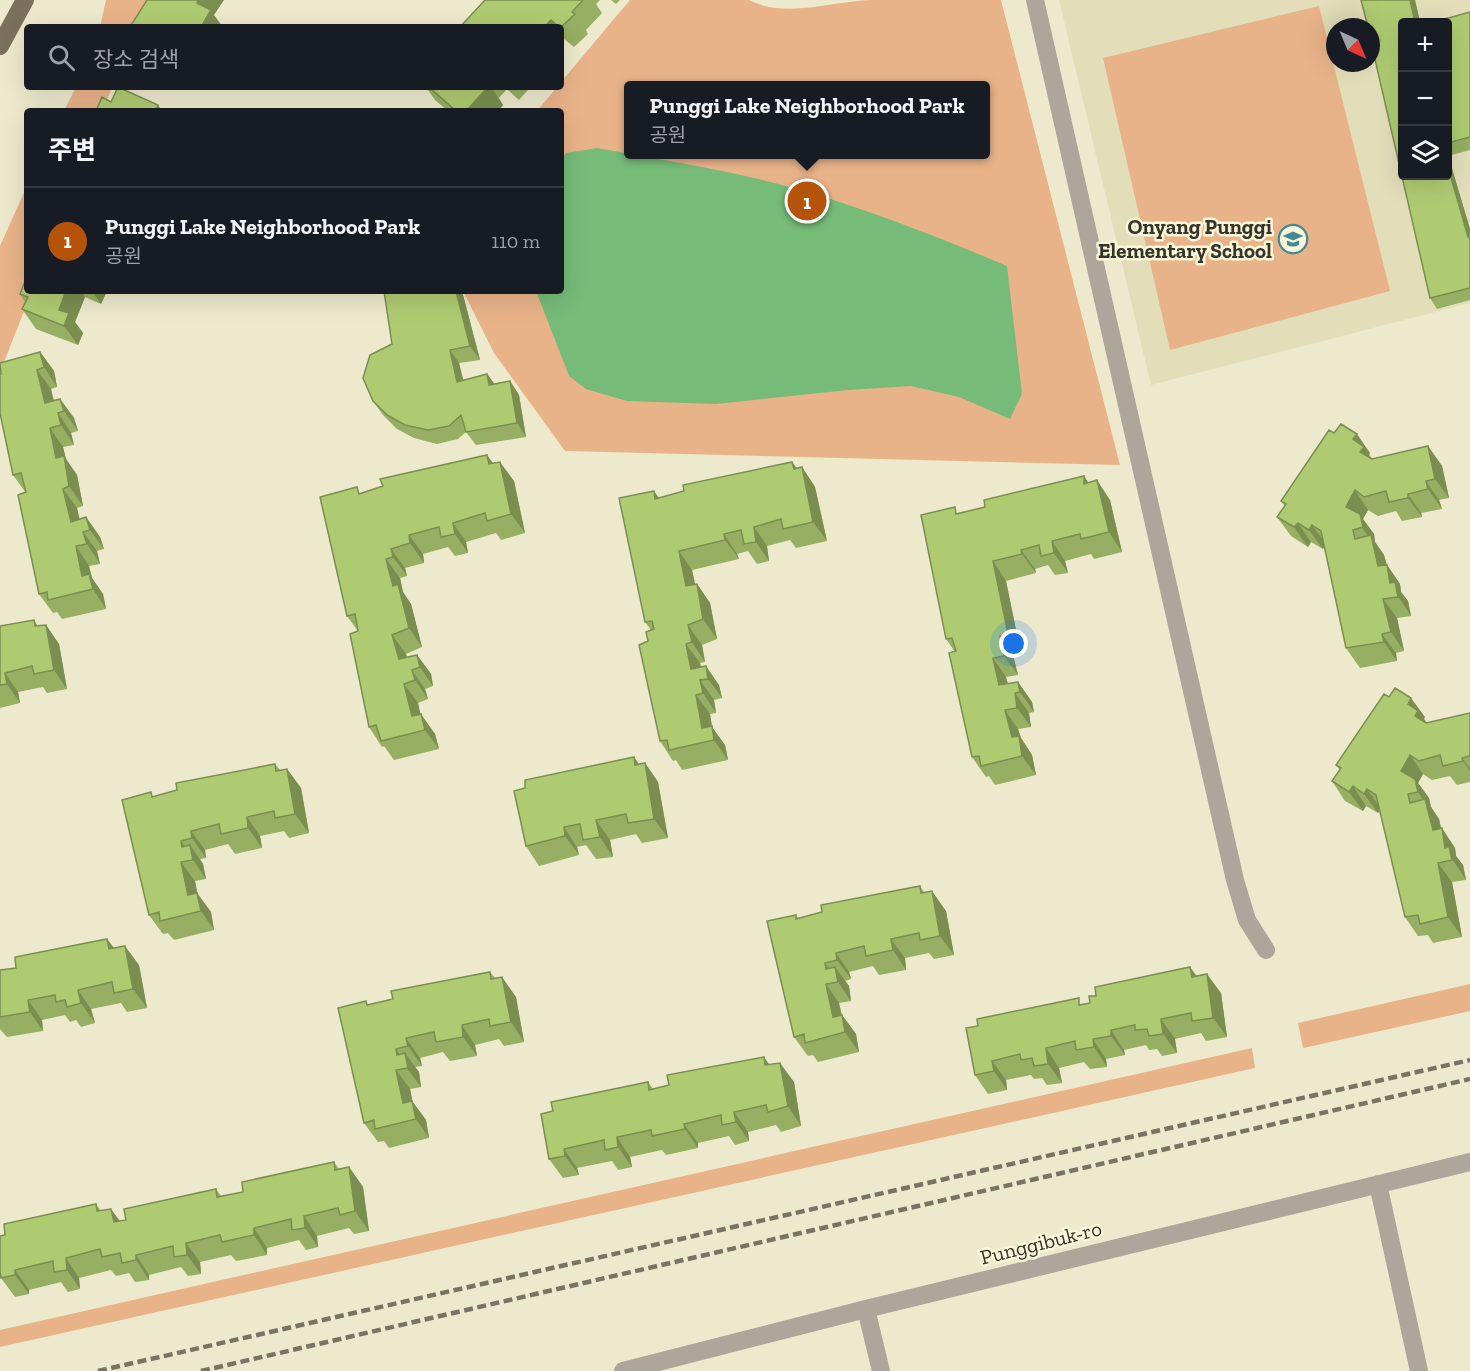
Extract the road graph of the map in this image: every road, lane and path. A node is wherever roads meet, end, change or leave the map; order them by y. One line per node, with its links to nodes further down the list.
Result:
1 (25, 0): 3 (main road)
2 (1035, 0): 4 (street)
3 (0, 46)
4 (1266, 950)
5 (1470, 1162): 6 (street, Punggibuk-ro)
6 (1378, 1184): 7 (street, Punggibuk-ro); 10 (street)
7 (866, 1309): 8 (street, Punggibuk-ro); 9 (street)
8 (623, 1371)
9 (881, 1371)
10 (1419, 1371)

